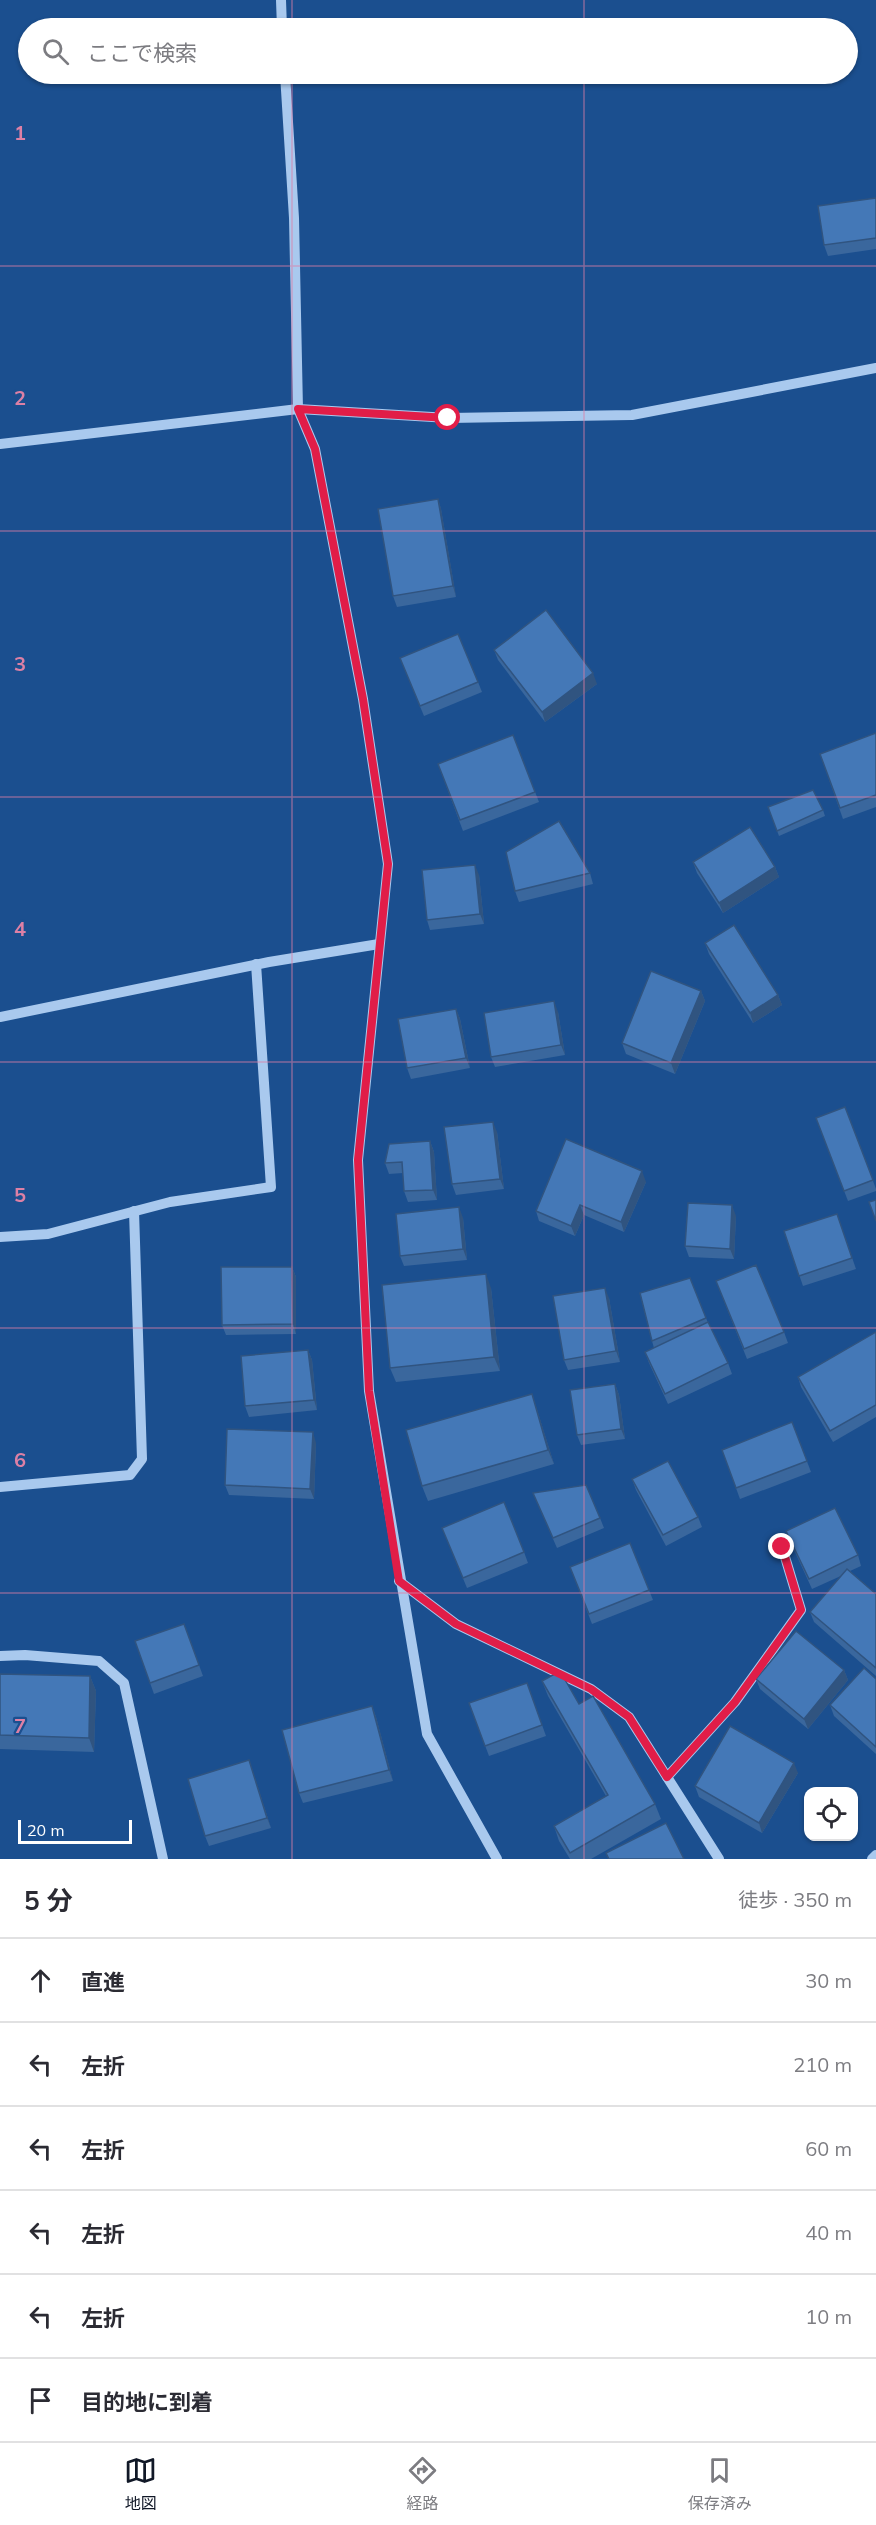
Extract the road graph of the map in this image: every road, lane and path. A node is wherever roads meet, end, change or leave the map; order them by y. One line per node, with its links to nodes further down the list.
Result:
1 (280, 0): 2 (street)
2 (281, 18)
3 (286, 84): 5 (street)
4 (876, 368): 5 (street)
5 (298, 409): 6 (street); 7 (street)
6 (0, 444)
7 (379, 944): 8 (street); 14 (street)
8 (256, 964): 9 (street); 10 (street)
9 (0, 1017)
10 (134, 1211): 11 (street); 12 (street)
11 (0, 1237)
12 (0, 1487)
13 (782, 1547): 16 (street)
14 (399, 1581): 16 (street); 19 (street)
15 (0, 1656): 18 (street)
16 (667, 1777): 20 (street)
17 (876, 1856): 21 (street)
18 (163, 1859)
19 (497, 1859)
20 (719, 1859)
21 (872, 1859)

